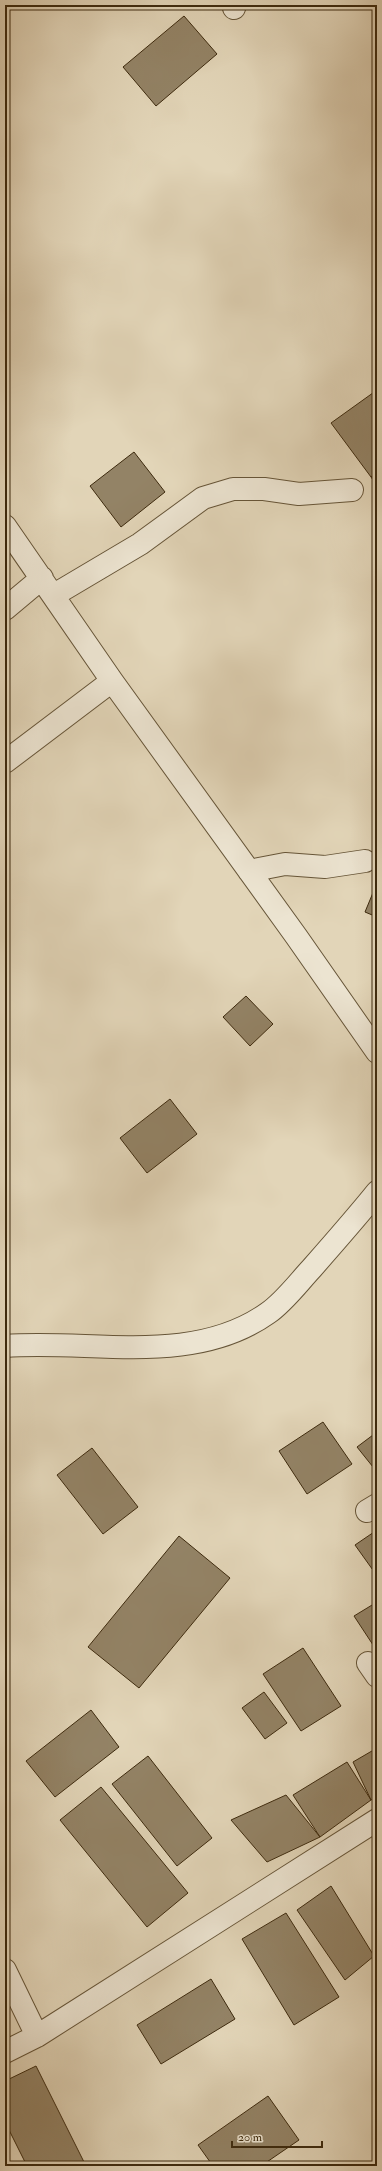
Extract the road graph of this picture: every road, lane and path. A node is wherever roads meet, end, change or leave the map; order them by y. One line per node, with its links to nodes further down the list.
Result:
1 (352, 490): 3 (street)
2 (5, 526): 3 (street)
3 (48, 587): 4 (street); 5 (street)
4 (5, 609)
5 (112, 681): 6 (street); 8 (street)
6 (5, 762)
7 (365, 861): 8 (street)
8 (249, 871): 9 (street)
9 (377, 1052)
10 (377, 1192): 11 (street)
11 (5, 1346)
12 (377, 1820): 14 (street)
13 (5, 1970): 14 (street)
14 (37, 2036): 15 (street)
15 (5, 2052)

